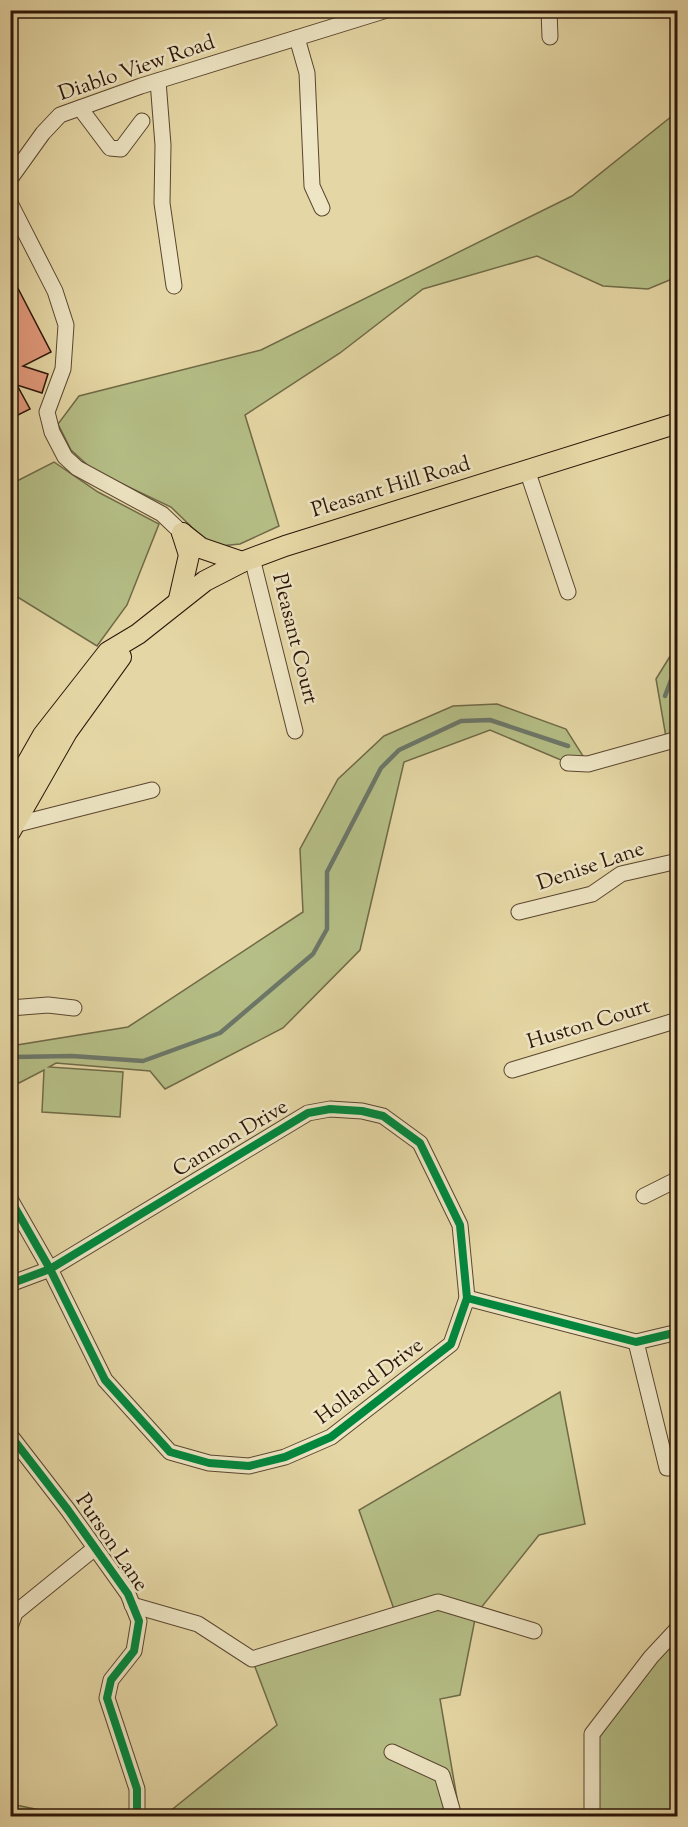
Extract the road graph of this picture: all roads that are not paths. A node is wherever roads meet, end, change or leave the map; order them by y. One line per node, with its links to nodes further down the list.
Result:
1 (387, 10): 4 (street, Diablo View Road)
2 (549, 10): 3 (street)
3 (550, 37)
4 (297, 38): 5 (street, Diablo View Road); 10 (street)
5 (158, 81): 6 (street, Diablo View Road); 11 (street)
6 (80, 108): 7 (street); 8 (street, Diablo View Road)
7 (142, 120)
8 (10, 179)
9 (10, 203): 14 (street)
10 (322, 208)
11 (174, 286)
12 (678, 423): 13 (main road, Pleasant Hill Road)
13 (527, 470): 15 (main road, Pleasant Hill Road); 16 (street)
14 (182, 533): 15 (main road); 17 (main road)
15 (247, 560): 17 (main road, Pleasant Hill Road); 19 (street, Pleasant Court)
16 (568, 592)
17 (179, 599): 18 (main road, Pleasant Hill Road)
18 (138, 634): 23 (main road, Pleasant Hill Road); 24 (main road, Pleasant Hill Road)
19 (295, 731)
20 (678, 739): 21 (street)
21 (568, 763)
22 (152, 790): 24 (street)
23 (10, 793)
24 (12, 828)
25 (678, 861): 26 (street, Denise Lane)
26 (519, 912)
27 (10, 1008): 28 (street)
28 (74, 1008)
29 (678, 1020): 30 (street, Huston Court)
30 (512, 1070)
31 (678, 1179): 32 (street)
32 (644, 1196)
33 (10, 1199): 34 (street, Holland Drive)
34 (50, 1269): 35 (street, Cannon Drive); 36 (street, Cannon Drive); 36 (street, Holland Drive)
35 (10, 1284)
36 (467, 1298): 38 (street)
37 (678, 1332): 38 (street)
38 (636, 1342): 40 (street)
39 (10, 1435): 41 (street, Purson Lane)
40 (678, 1468)
41 (95, 1548): 42 (street, Purson Lane); 43 (street)
42 (132, 1605): 45 (street); 47 (street, Purson Lane)
43 (10, 1627)
44 (678, 1628): 49 (street)
45 (534, 1631)
46 (392, 1752): 48 (street)
47 (137, 1816)
48 (454, 1816)
49 (592, 1816)

